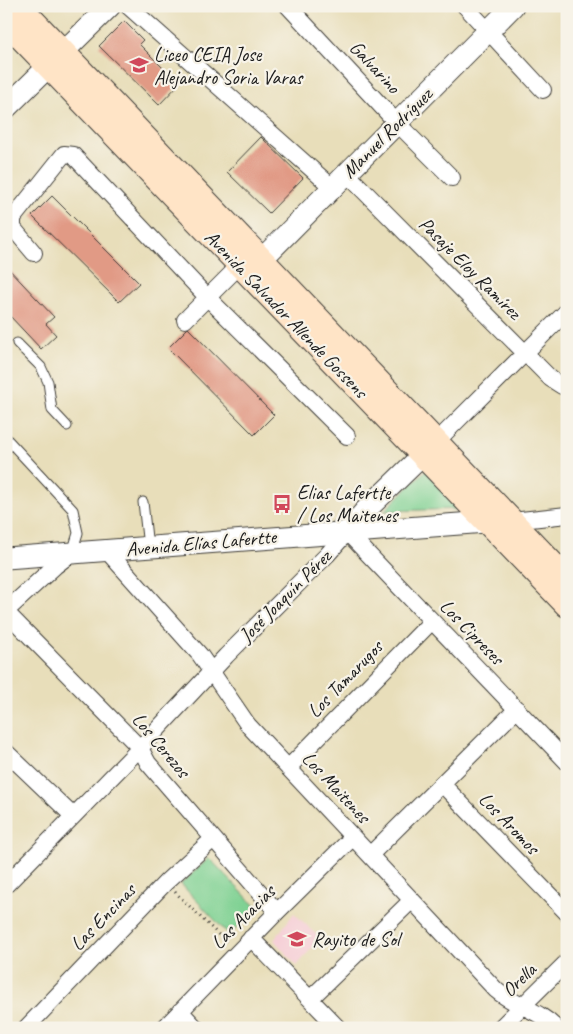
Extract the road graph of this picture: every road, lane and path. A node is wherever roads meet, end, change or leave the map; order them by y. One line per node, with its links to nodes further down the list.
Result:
1 (19, 6): 9 (main road, Avenida Salvador Allende Gossens)
2 (110, 6): 9 (street)
3 (128, 6): 14 (street, Pasaje Eloy Ramírez)
4 (288, 6): 12 (street, Galvarino)
5 (465, 6): 8 (street)
6 (513, 6): 8 (street, Manuel Rodríguez)
7 (6, 22): 9 (main road, Avenida Salvador Allende Gossens)
8 (488, 31): 10 (street); 12 (street, Manuel Rodríguez)
9 (55, 59): 11 (street); 16 (main road, Avenida Salvador Allende Gossens)
10 (543, 90)
11 (6, 108)
12 (397, 123): 13 (street, Galvarino); 14 (street, Manuel Rodríguez)
13 (452, 178)
14 (340, 181): 16 (street, Manuel Rodríguez); 21 (street, Pasaje Eloy Ramírez)
15 (34, 253): 17 (street)
16 (251, 262): 17 (street); 26 (main road, Avenida Salvador Allende Gossens)
17 (208, 298): 19 (street); 24 (street)
18 (567, 311): 21 (street, José Joaquín Pérez)
19 (185, 320)
20 (17, 343): 23 (lane)
21 (526, 354): 22 (street, Pasaje Eloy Ramírez); 26 (street, José Joaquín Pérez)
22 (567, 387)
23 (68, 426)
24 (347, 436)
25 (6, 438): 34 (lane)
26 (429, 449): 29 (main road, Avenida Salvador Allende Gossens); 30 (main road, Avenida Salvador Allende Gossens); 31 (street, José Joaquín Pérez)
27 (143, 502): 32 (lane)
28 (567, 515): 29 (street)
29 (512, 521): 36 (main road, Avenida Salvador Allende Gossens)
30 (486, 522): 31 (street, Avenida Elías Lafertte); 37 (main road, Avenida Salvador Allende Gossens)
31 (347, 532): 32 (street, Avenida Elías Lafertte); 39 (street, Los Cipreses); 40 (street, José Joaquín Pérez)
32 (148, 547): 33 (street, Avenida Elías Lafertte)
33 (107, 551): 34 (street, Avenida Elías Lafertte); 40 (street, Los Maitenes)
34 (72, 553): 35 (street, Avenida Elías Lafertte); 38 (street)
35 (6, 558)
36 (567, 579)
37 (567, 605)
38 (6, 612): 42 (street, Los Cerezos)
39 (432, 620): 41 (street, Los Cipreses); 45 (street, Los Tamarugos)
40 (211, 672): 42 (street, José Joaquín Pérez); 45 (street, Los Maitenes)
41 (517, 709): 44 (street, Los Cipreses); 46 (street)
42 (140, 748): 47 (street, José Joaquín Pérez); 49 (street, Los Cerezos)
43 (6, 752): 47 (street)
44 (567, 762)
45 (288, 768): 48 (street, Los Maitenes)
46 (442, 784): 50 (street); 55 (street, Los Aromos)
47 (73, 816): 52 (street, José Joaquín Pérez)
48 (353, 837): 50 (street, Los Maitenes); 54 (street, Las Acacias)
49 (214, 839): 51 (street, Las Encinas); 54 (street, Los Cerezos)
50 (370, 855): 53 (street, Los Maitenes)
51 (166, 882): 57 (path); 62 (street, Las Encinas)
52 (6, 885)
53 (412, 900): 59 (street); 60 (street, Los Maitenes)
54 (277, 912): 56 (street, Las Acacias)
55 (567, 913)
56 (251, 938): 57 (street, Las Acacias); 59 (street)
57 (237, 953): 61 (street, Las Acacias)
58 (567, 962): 60 (street, Orella)
59 (310, 999): 65 (street)
60 (522, 1006): 66 (street, Orella); 67 (street, Los Maitenes)
61 (180, 1011): 63 (street, Las Acacias); 64 (street)
62 (26, 1028)
63 (164, 1028)
64 (196, 1028)
65 (338, 1028)
66 (500, 1028)
67 (556, 1028)

